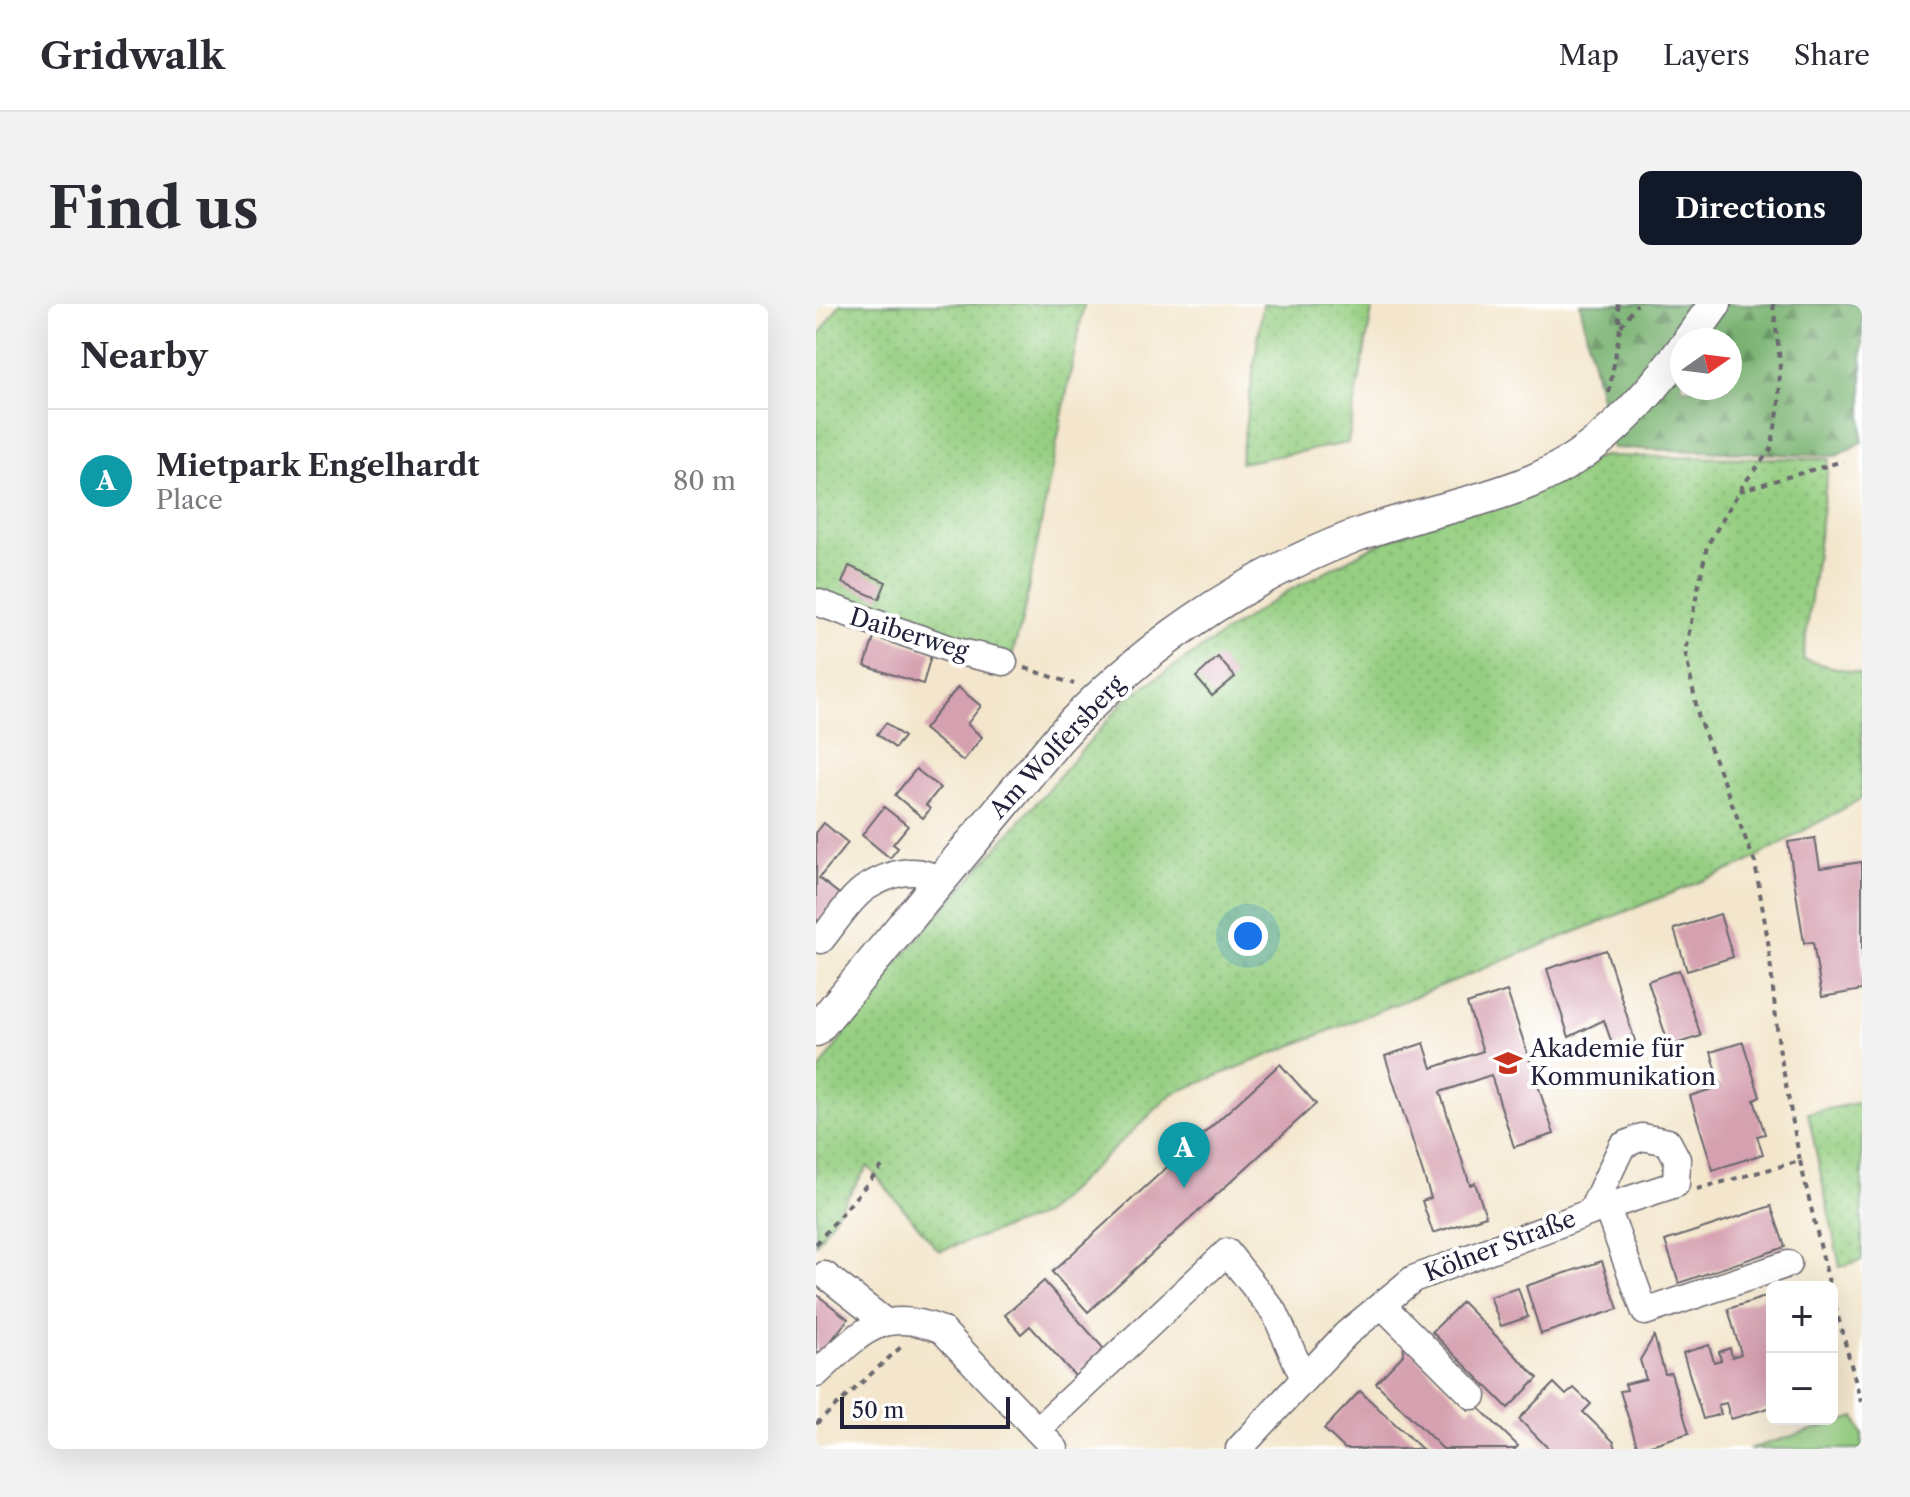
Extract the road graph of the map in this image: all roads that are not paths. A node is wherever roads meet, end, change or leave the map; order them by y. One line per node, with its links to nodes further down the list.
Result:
1 (1715, 304): 2 (main road)
2 (1698, 328)
3 (1670, 365): 6 (main road, Am Wolfersberg)
4 (816, 602): 5 (street, Daiberweg)
5 (1004, 662)
6 (938, 881): 7 (street); 8 (main road, Am Wolfersberg)
7 (816, 937)
8 (816, 1030)
9 (1599, 1210): 9 (street, Kölner Straße); 10 (street, Kölner Straße); 12 (street, Kölner Straße)
10 (1788, 1264)
11 (825, 1275): 13 (street)
12 (1382, 1305): 15 (street, Kölner Straße); 16 (street)
13 (884, 1321): 14 (street); 17 (street)
14 (816, 1374)
15 (1304, 1379): 17 (street); 18 (street, Kölner Straße)
16 (1473, 1396)
17 (1046, 1440)
18 (1239, 1449)

